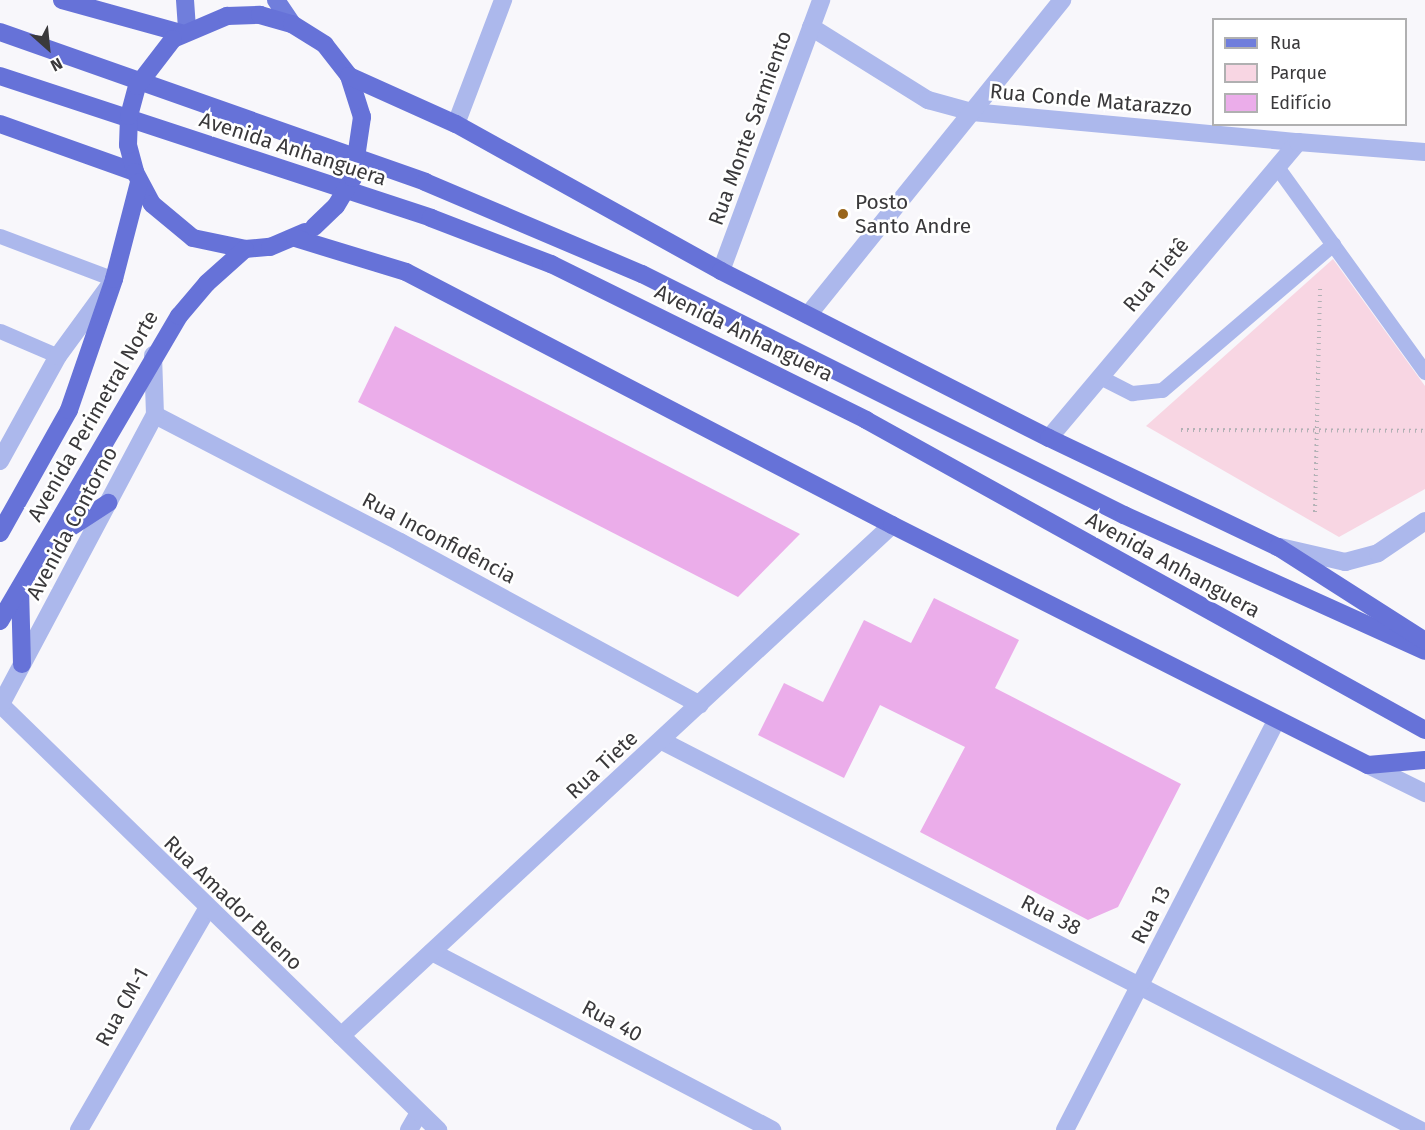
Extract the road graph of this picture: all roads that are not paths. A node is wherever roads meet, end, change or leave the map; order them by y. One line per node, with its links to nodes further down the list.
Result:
1 (185, 0): 10 (main road)
2 (276, 0): 7 (main road)
3 (502, 0): 15 (street)
4 (821, 0): 8 (street, Rua Monte Sarmiento)
5 (1062, 0): 13 (street)
6 (71, 1): 10 (highway)
7 (292, 24): 10 (highway); 12 (highway)
8 (811, 27): 13 (street, Rua Conde Matarazzo); 24 (street, Rua Monte Sarmiento)
9 (0, 32): 44 (highway, Avenida Anhanguera)
10 (180, 34): 19 (highway, bridge)
11 (0, 76): 49 (highway, Avenida Anhanguera)
12 (349, 76): 15 (highway, Avenida Anhanguera); 21 (highway, bridge)
13 (972, 112): 16 (street, Rua Conde Matarazzo); 26 (street)
14 (0, 124): 19 (highway)
15 (456, 124): 24 (highway, Avenida Anhanguera)
16 (1298, 142): 17 (street, Rua Conde Matarazzo); 18 (street, Rua Tietê)
17 (1425, 152)
18 (1277, 167): 22 (lane); 31 (street, Rua Tietê)
19 (137, 177): 23 (highway); 25 (highway, Avenida Perimetral Norte)
20 (0, 236): 25 (lane)
21 (295, 238): 23 (highway); 37 (highway)
22 (1333, 244): 30 (lane); 31 (lane)
23 (245, 249): 28 (highway, Avenida Perimetral Norte)
24 (721, 271): 26 (highway, Avenida Anhanguera)
25 (114, 279): 29 (street); 38 (highway, Avenida Perimetral Norte)
26 (808, 315): 33 (highway, Avenida Anhanguera)
27 (0, 331): 29 (lane)
28 (153, 355): 32 (street); 39 (highway, Avenida Perimetral Norte)
29 (58, 356): 34 (street)
30 (1425, 372)
31 (1100, 377): 33 (street, Rua Tietê)
32 (155, 415): 35 (street, Avenida Contorno); 47 (street, Rua Inconfidência)
33 (1049, 438): 40 (highway, Avenida Anhanguera)
34 (0, 461)
35 (108, 503): 39 (highway); 45 (street, Avenida Contorno)
36 (1425, 521): 40 (street)
37 (892, 525): 47 (street, Rua Tiete); 48 (highway)
38 (0, 533)
39 (44, 544): 41 (highway, Avenida Perimetral Norte)
40 (1278, 547): 43 (highway, Avenida Anhanguera)
41 (20, 586): 42 (highway, Avenida Perimetral Norte); 45 (highway)
42 (0, 621)
43 (1425, 641)
44 (1425, 651)
45 (22, 664): 46 (street, Avenida Contorno)
46 (0, 705): 54 (street, Rua Amador Bueno)
47 (700, 705): 50 (street, Rua Tiete)
48 (1277, 720): 52 (highway); 56 (street, Rua 13)
49 (1425, 730)
50 (662, 741): 55 (street, Rua Tiete); 56 (street, Rua 38)
51 (1425, 760): 52 (highway)
52 (1368, 765): 53 (street)
53 (1425, 793)
54 (207, 909): 57 (street, Rua Amador Bueno); 59 (street, Rua CM-1)
55 (432, 952): 57 (street, Rua Tiete); 62 (street, Rua 40)
56 (1139, 986): 63 (street, Rua 13); 64 (street, Rua 38)
57 (341, 1036): 58 (street, Rua Amador Bueno)
58 (419, 1113): 60 (street); 61 (street, Rua Amador Bueno)
59 (79, 1130)
60 (409, 1130)
61 (438, 1130)
62 (772, 1130)
63 (1065, 1130)
64 (1420, 1130)

